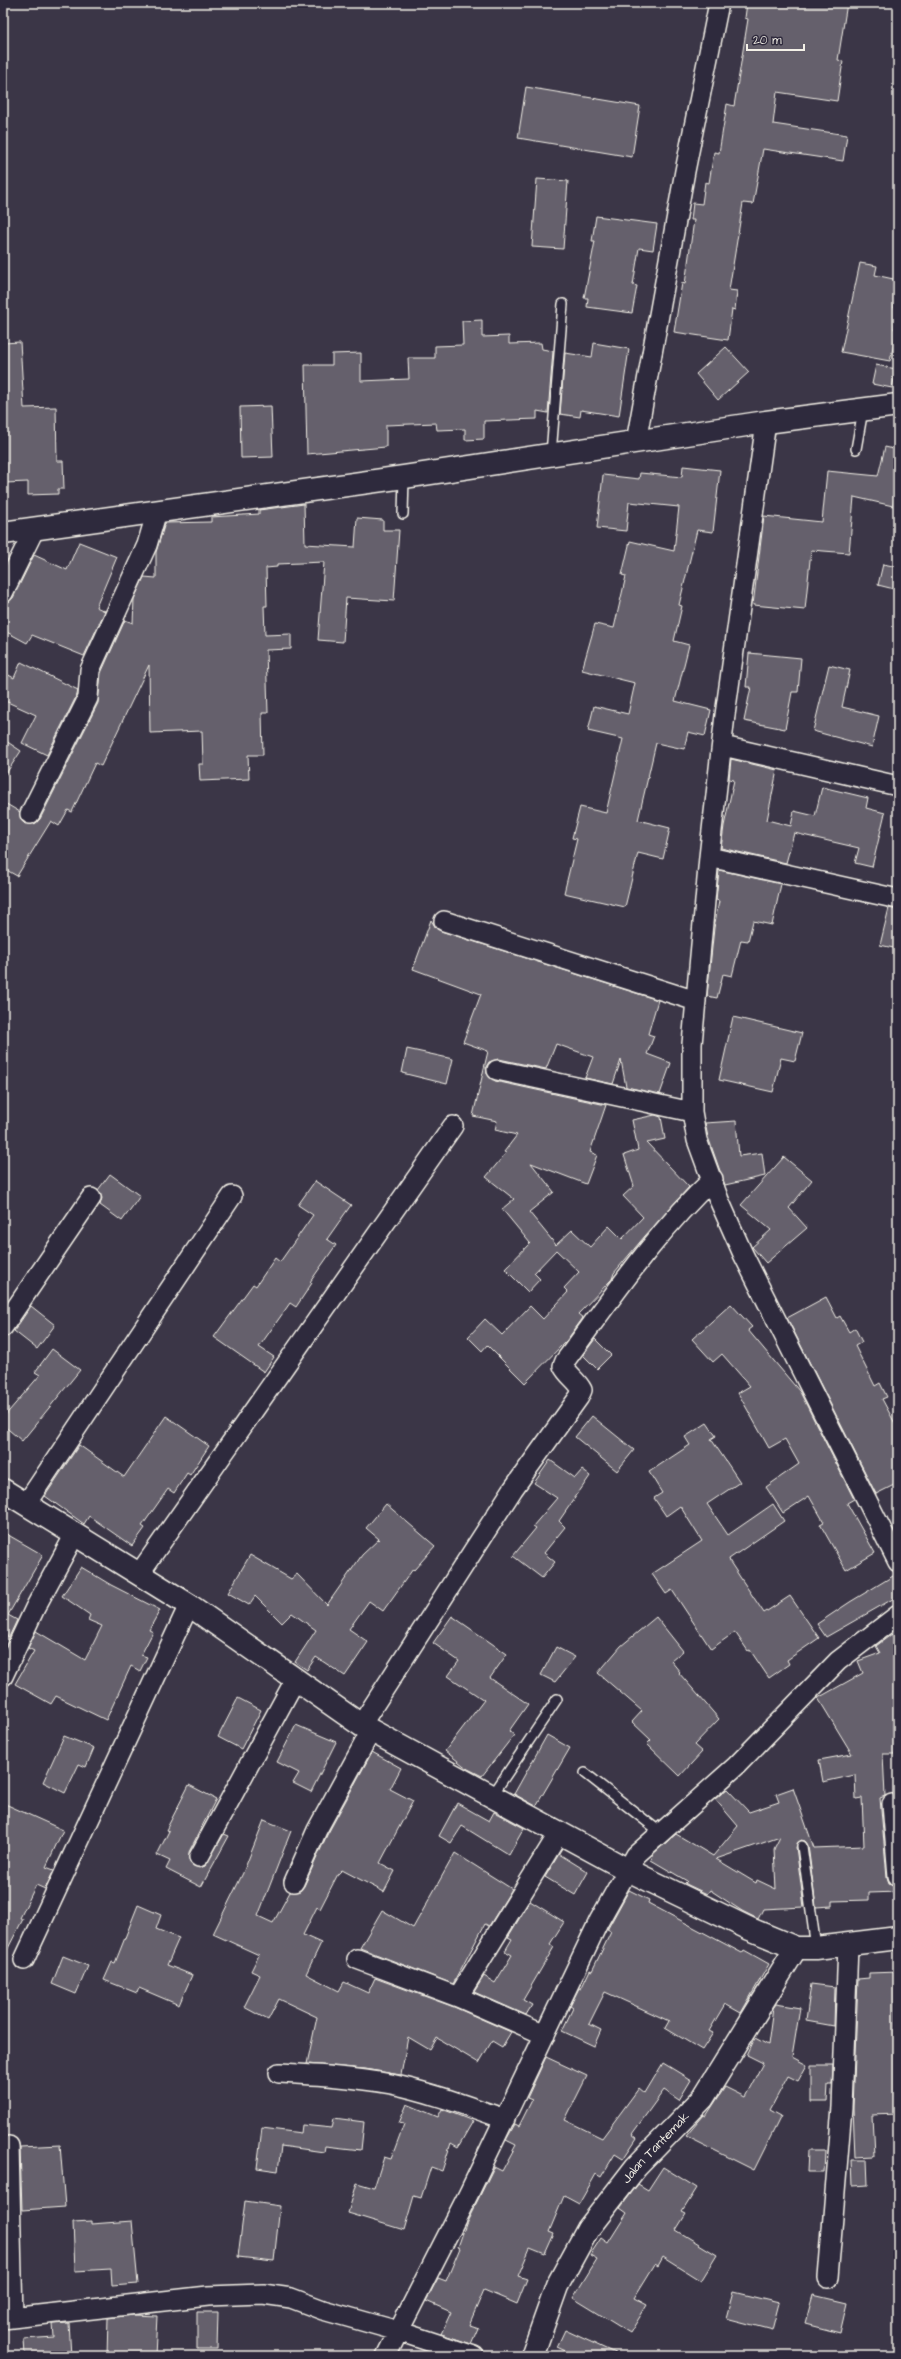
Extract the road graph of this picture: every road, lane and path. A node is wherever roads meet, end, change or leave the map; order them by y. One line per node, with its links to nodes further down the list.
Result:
1 (719, 3): 6 (street)
2 (562, 304): 8 (lane)
3 (898, 406): 4 (street)
4 (863, 410): 5 (street); 7 (lane)
5 (766, 422): 6 (street); 15 (street)
6 (636, 442): 8 (street)
7 (856, 449)
8 (551, 454): 9 (street)
9 (404, 476): 10 (street); 11 (lane)
10 (157, 511): 12 (street); 17 (street)
11 (403, 514)
12 (35, 528): 13 (street); 14 (street)
13 (3, 533)
14 (3, 593)
15 (722, 746): 16 (street); 18 (street)
16 (898, 786)
17 (30, 814)
18 (709, 857): 19 (street); 21 (street)
19 (898, 899)
20 (444, 921): 21 (street)
21 (696, 1000): 23 (street)
22 (497, 1070): 23 (street)
23 (692, 1112): 25 (street)
24 (453, 1126): 33 (street)
25 (713, 1179): 32 (street); 39 (street)
26 (232, 1196): 30 (street)
27 (91, 1198): 28 (street)
28 (3, 1327)
29 (3, 1490): 30 (street)
30 (26, 1504): 31 (street)
31 (75, 1534): 33 (street); 36 (street)
32 (898, 1562)
33 (139, 1574): 34 (street)
34 (189, 1605): 37 (street); 54 (street)
35 (898, 1615): 43 (street)
36 (3, 1676)
37 (295, 1680): 39 (street); 46 (street)
38 (557, 1699): 41 (lane)
39 (366, 1728): 41 (street); 49 (street)
40 (584, 1773): 43 (lane)
41 (492, 1796): 44 (street)
42 (892, 1804): 48 (street)
43 (660, 1832): 47 (street)
44 (559, 1833): 47 (street); 55 (street)
45 (802, 1846): 52 (lane)
46 (199, 1856)
47 (626, 1869): 52 (street); 56 (street)
48 (898, 1876)
49 (294, 1882)
50 (898, 1938): 51 (street)
51 (848, 1945): 52 (street); 60 (street)
52 (806, 1948): 65 (street, Jalan Tantemak)
53 (357, 1959): 55 (street)
54 (24, 1960)
55 (458, 1997): 56 (street)
56 (545, 2035): 58 (street)
57 (279, 2073): 58 (street)
58 (505, 2119): 62 (street)
59 (9, 2146): 61 (street)
60 (828, 2278)
61 (8, 2319): 62 (street)
62 (398, 2331): 63 (street); 64 (street)
63 (386, 2356)
64 (474, 2356)
65 (532, 2356)

